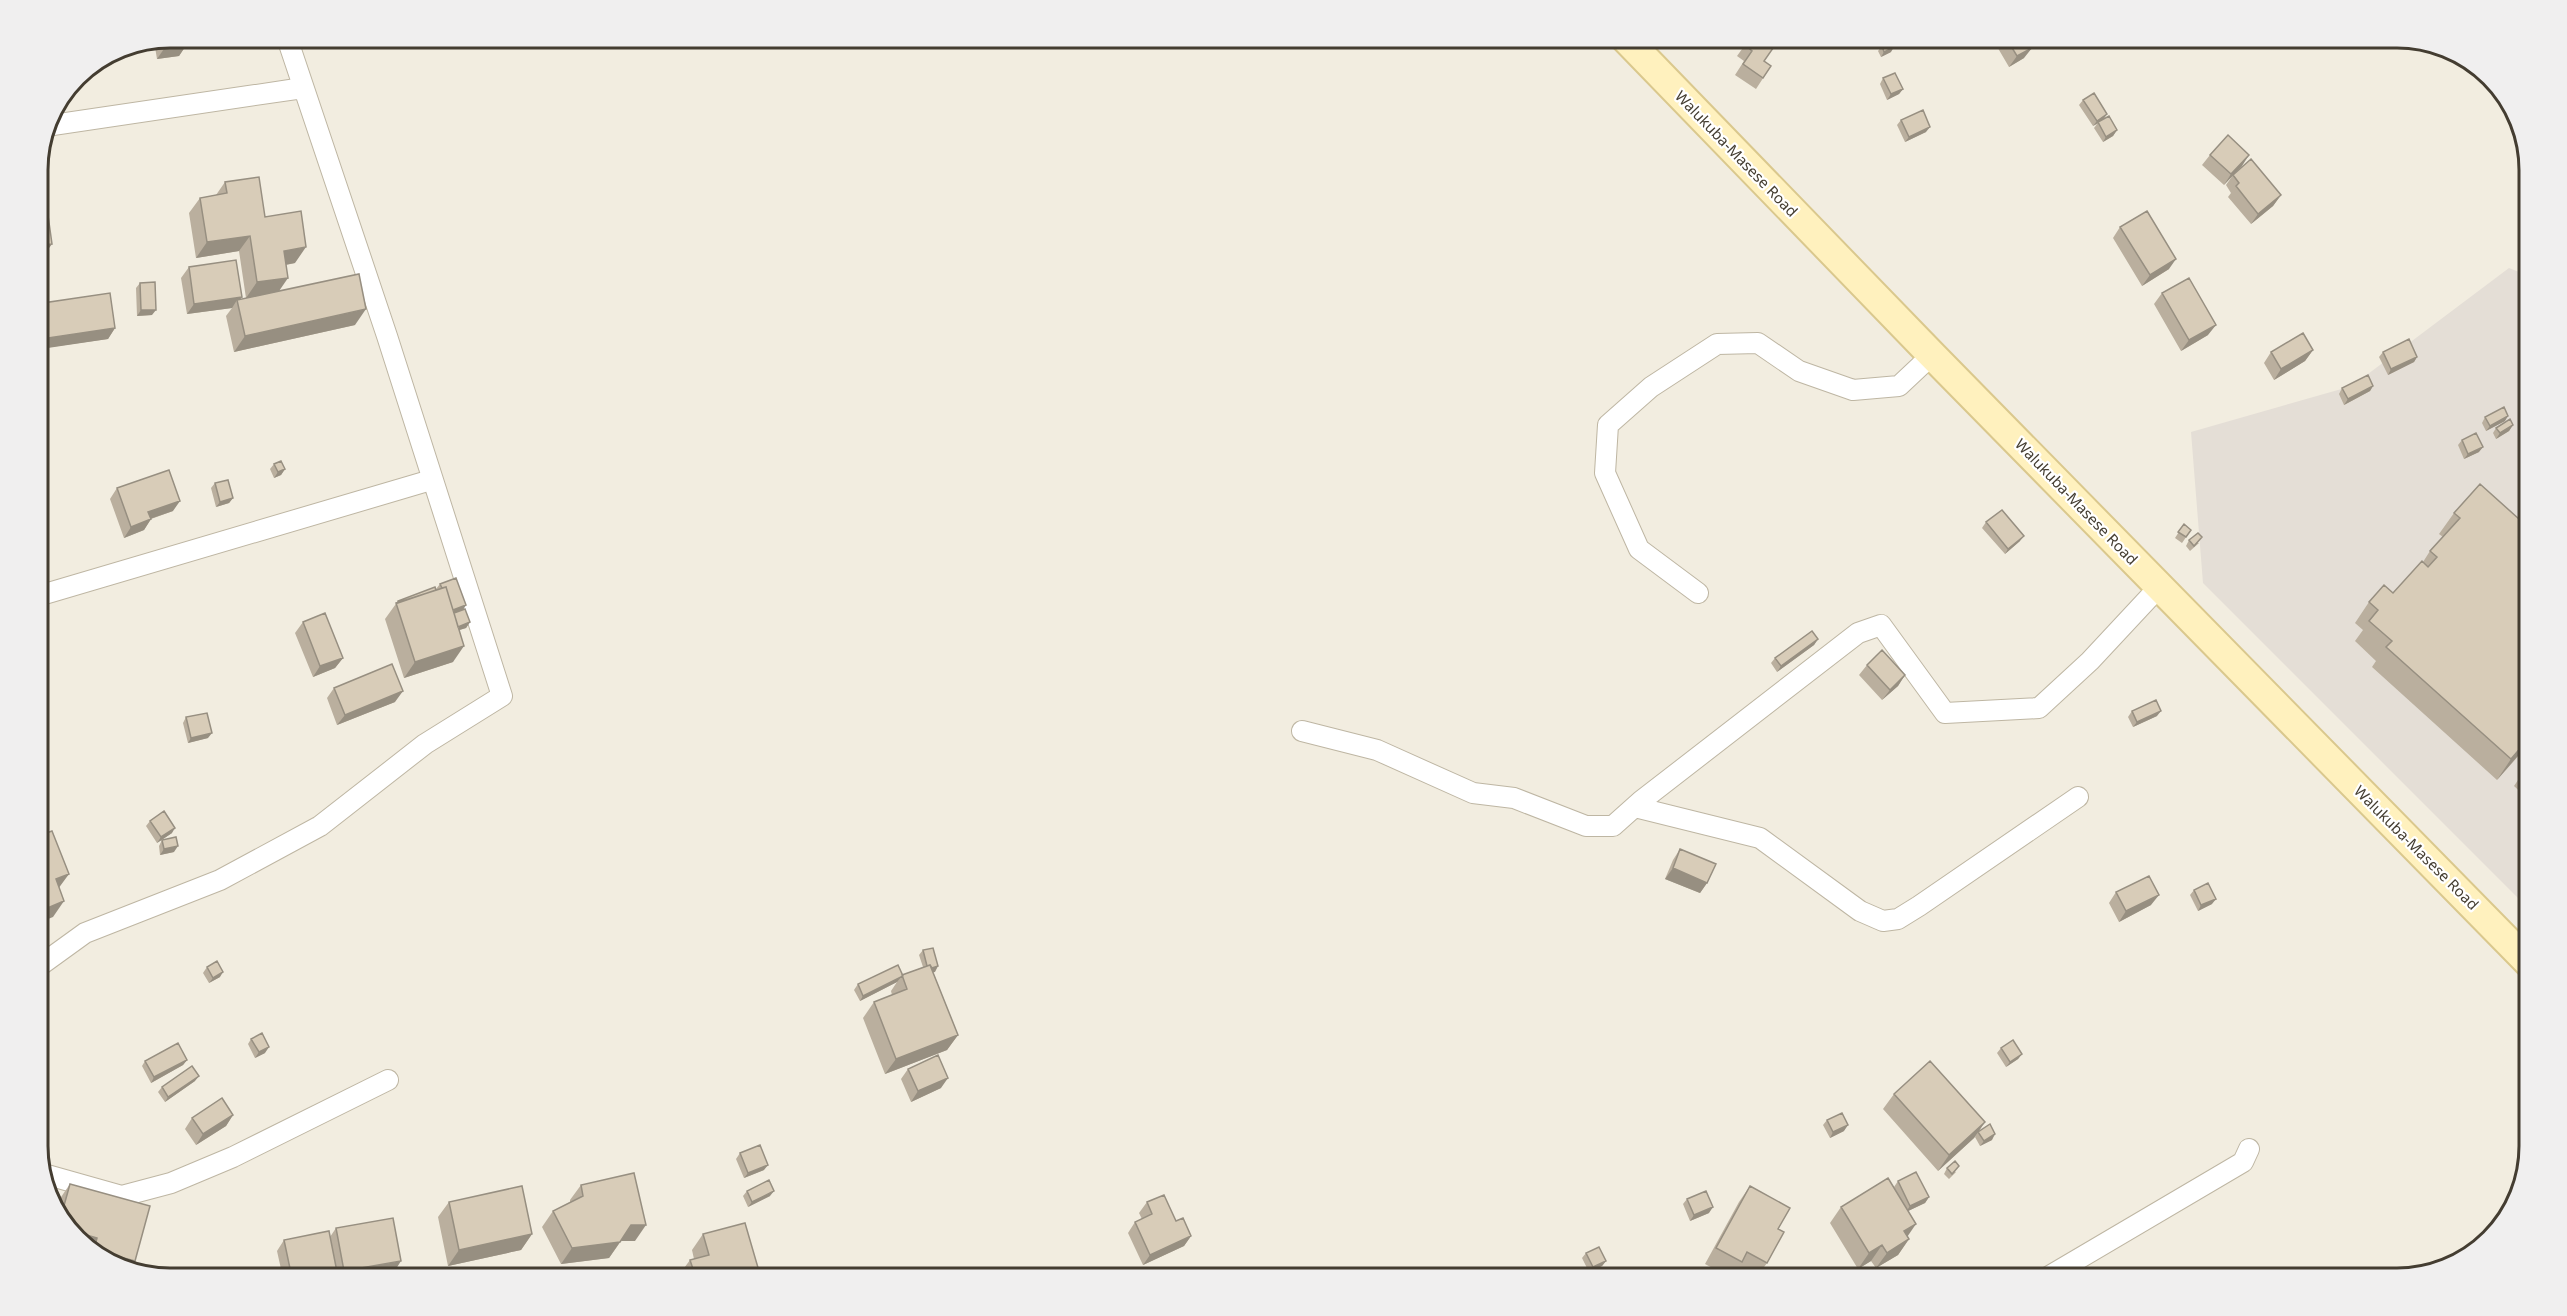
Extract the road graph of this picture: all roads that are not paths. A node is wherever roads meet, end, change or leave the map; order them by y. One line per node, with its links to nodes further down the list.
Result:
1 (290, 48): 3 (street)
2 (1635, 48): 5 (street, Walukuba-Masese Road)
3 (303, 88): 4 (street); 6 (street)
4 (57, 124)
5 (1932, 355): 7 (street, Walukuba-Masese Road); 9 (street)
6 (431, 480): 8 (street); 14 (street)
7 (2159, 587): 12 (street); 13 (street, Walukuba-Masese Road)
8 (48, 593)
9 (1698, 593)
10 (1302, 731): 12 (street)
11 (2078, 797): 12 (street)
12 (1635, 807)
13 (2519, 953)
14 (48, 960)
15 (388, 1080): 17 (street)
16 (2249, 1149): 18 (street)
17 (52, 1176)
18 (2063, 1268)

